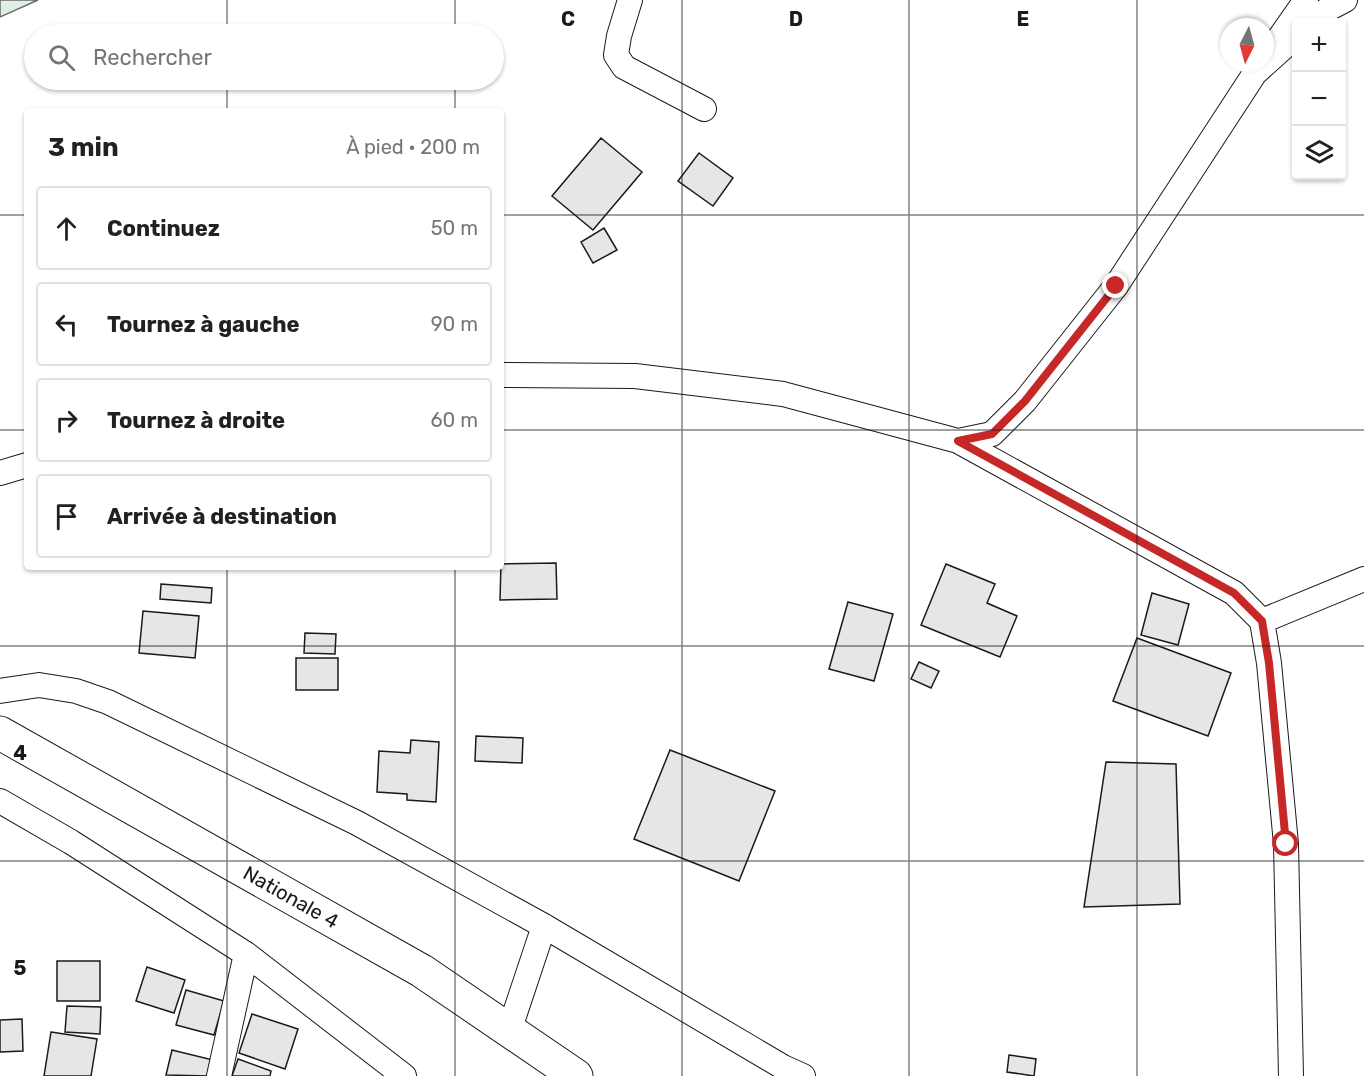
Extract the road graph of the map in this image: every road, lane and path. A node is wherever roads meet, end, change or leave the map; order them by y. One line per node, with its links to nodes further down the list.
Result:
1 (630, 0): 9 (street)
2 (1306, 0): 6 (street)
3 (1345, 0): 4 (street)
4 (1317, 18)
5 (1292, 39): 7 (street)
6 (1274, 46)
7 (1274, 54)
8 (1256, 72): 11 (street)
9 (704, 109)
10 (504, 375): 11 (street)
11 (958, 441): 15 (street)
12 (24, 466): 13 (street)
13 (0, 473)
14 (1364, 579): 15 (street)
15 (1262, 621): 26 (street)
16 (0, 692): 19 (street)
17 (0, 732): 21 (highway, Nationale 4)
18 (0, 801): 20 (street)
19 (544, 926): 21 (street); 25 (street)
20 (246, 954): 22 (street); 23 (street)
21 (509, 1031): 24 (highway, Nationale 4)
22 (392, 1072)
23 (219, 1076)
24 (576, 1076)
25 (803, 1076)
26 (1291, 1076)

